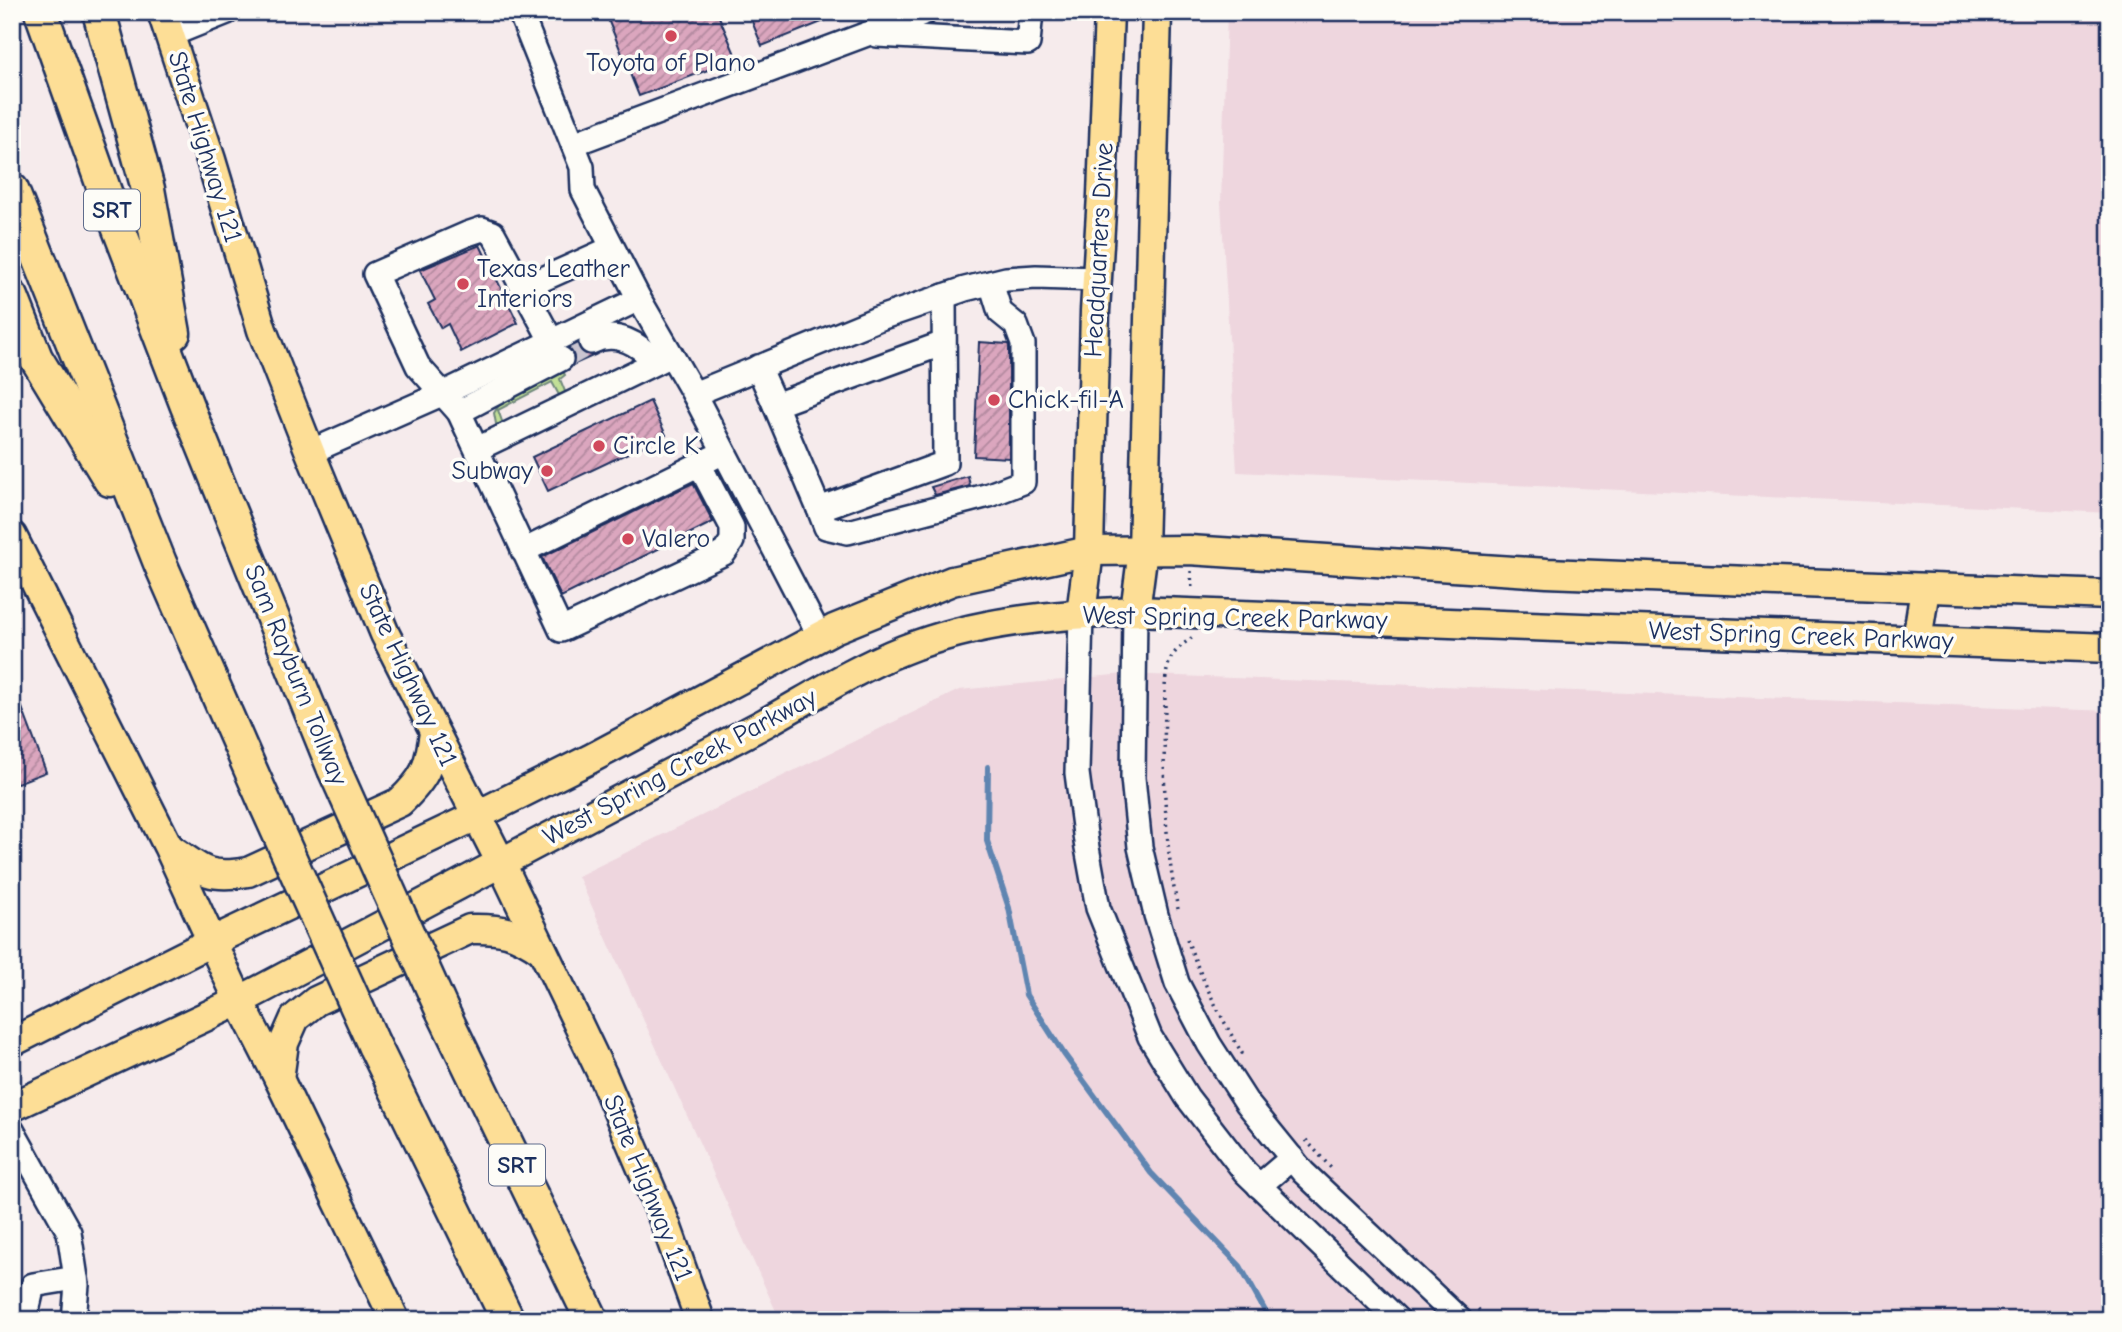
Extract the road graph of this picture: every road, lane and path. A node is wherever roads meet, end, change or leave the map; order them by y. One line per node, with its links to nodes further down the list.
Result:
1 (41, 12): 28 (highway, Sam Rayburn Tollway / SRT)
2 (99, 12): 28 (highway)
3 (227, 12): 9 (street)
4 (520, 12): 11 (street)
5 (926, 12): 10 (street)
6 (1031, 12): 10 (street)
7 (1109, 12): 14 (main road, Headquarters Drive)
8 (1157, 12): 39 (main road, Headquarters Drive)
9 (166, 24): 31 (main road, State Highway 121)
10 (866, 35): 11 (street)
11 (573, 144): 13 (street)
12 (12, 190): 40 (highway)
13 (612, 248): 16 (street); 19 (street)
14 (1097, 279): 15 (street); 38 (main road, Headquarters Drive)
15 (991, 283): 17 (street); 34 (street)
16 (523, 288): 22 (street); 25 (street)
17 (944, 296): 21 (street); 24 (street)
18 (12, 297): 40 (highway)
19 (639, 299): 22 (street); 23 (street)
20 (592, 342): 23 (street)
21 (944, 343): 27 (street); 34 (street)
22 (556, 349): 25 (street); 29 (street)
23 (664, 359): 26 (street); 30 (street)
24 (758, 367): 26 (street); 27 (street)
25 (444, 393): 29 (street); 31 (street)
26 (694, 394): 32 (street)
27 (775, 405): 34 (street)
28 (187, 407): 73 (highway, Sam Rayburn Tollway / SRT, bridge)
29 (459, 412): 30 (street)
30 (477, 449): 37 (street)
31 (310, 452): 49 (main road, State Highway 121)
32 (725, 452): 33 (street); 46 (street)
33 (699, 464): 37 (street); 37 (street)
34 (819, 509)
35 (12, 536): 51 (main road)
36 (1189, 550): 39 (main road, West Spring Creek Parkway); 41 (main road, West Spring Creek Parkway); 44 (path)
37 (523, 551)
38 (1089, 551): 39 (main road, West Spring Creek Parkway); 45 (main road, Headquarters Drive); 46 (main road, West Spring Creek Parkway)
39 (1143, 551): 43 (main road, Headquarters Drive)
40 (160, 563): 72 (highway, bridge)
41 (1926, 589): 42 (main road, West Spring Creek Parkway); 47 (main road)
42 (2110, 595)
43 (1135, 611): 44 (main road, West Spring Creek Parkway); 45 (main road, West Spring Creek Parkway); 64 (street)
44 (1194, 613): 47 (main road, West Spring Creek Parkway); 53 (path)
45 (1081, 614): 52 (main road, West Spring Creek Parkway); 66 (street)
46 (820, 637): 50 (main road, West Spring Creek Parkway)
47 (1917, 640): 48 (main road, West Spring Creek Parkway)
48 (2110, 648)
49 (434, 733): 50 (main road, State Highway 121); 51 (main road)
50 (477, 816): 52 (main road, State Highway 121); 55 (main road, West Spring Creek Parkway)
51 (168, 846): 55 (main road)
52 (501, 863): 56 (main road, State Highway 121); 57 (main road, West Spring Creek Parkway)
53 (1180, 920)
54 (1185, 933): 59 (path)
55 (211, 942): 57 (main road); 58 (main road, West Spring Creek Parkway)
56 (542, 950): 60 (main road); 74 (main road, State Highway 121)
57 (239, 1001): 60 (main road); 61 (main road, West Spring Creek Parkway)
58 (12, 1042)
59 (1246, 1060)
60 (279, 1079): 71 (main road)
61 (12, 1107)
62 (12, 1130): 67 (street)
63 (1299, 1132): 65 (path)
64 (1292, 1158): 66 (street); 68 (street)
65 (1333, 1170)
66 (1259, 1186): 75 (street)
67 (76, 1278): 69 (street); 70 (street)
68 (1465, 1311): 76 (path)
69 (25, 1320)
70 (74, 1320)
71 (395, 1320)
72 (508, 1320)
73 (592, 1320)
74 (700, 1320)
75 (1398, 1320)
76 (1489, 1320)

